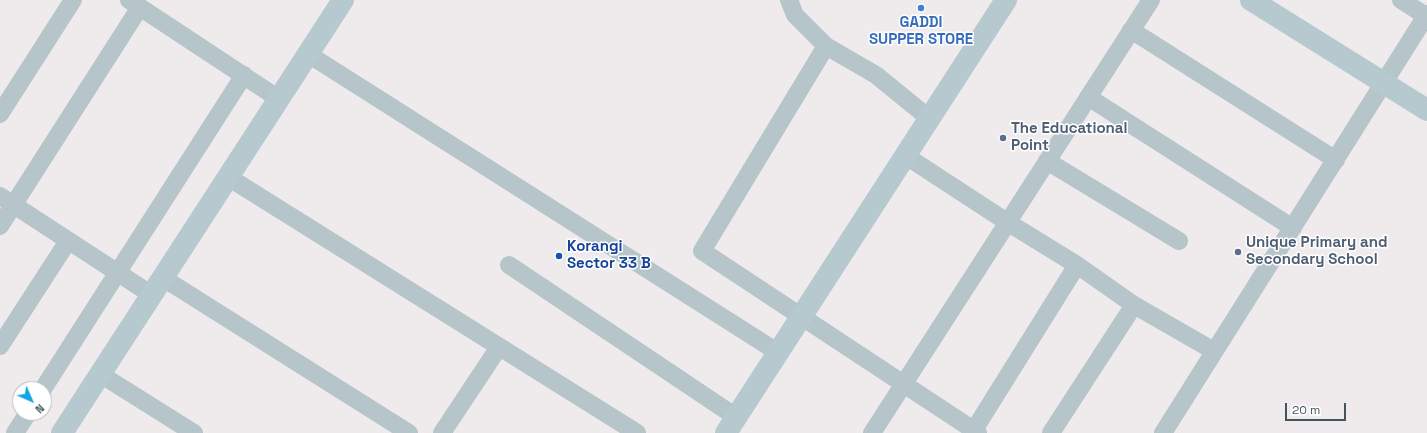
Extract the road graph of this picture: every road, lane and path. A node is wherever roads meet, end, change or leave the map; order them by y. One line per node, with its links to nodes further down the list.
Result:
1 (73, 0): 18 (street)
2 (343, 0): 12 (street)
3 (788, 0): 11 (street)
4 (1151, 0): 10 (street)
5 (1251, 0): 14 (street)
6 (1401, 0): 9 (street)
7 (999, 3): 19 (street)
8 (135, 4): 13 (street); 24 (street)
9 (1426, 15): 14 (street)
10 (1131, 30): 15 (street); 21 (street)
11 (826, 46): 19 (street); 35 (street)
12 (308, 54): 16 (street); 39 (street)
13 (244, 76): 16 (street); 32 (street)
14 (1384, 83): 17 (street); 21 (street)
15 (1088, 97): 22 (street); 27 (street)
16 (279, 99): 23 (street)
17 (1427, 110)
18 (0, 114)
19 (930, 119): 20 (street)
20 (906, 156): 25 (street); 35 (street)
21 (1336, 160): 27 (street)
22 (1047, 161): 25 (street); 29 (street)
23 (228, 177): 33 (street); 37 (street)
24 (7, 200): 26 (street); 28 (street)
25 (1007, 222): 31 (street); 42 (street)
26 (0, 226)
27 (1293, 228): 38 (street)
28 (68, 240): 32 (street); 36 (street)
29 (1179, 241)
30 (509, 265): 44 (street)
31 (1077, 266): 34 (street); 45 (street)
32 (118, 273): 33 (street); 41 (street)
33 (158, 286): 40 (street); 49 (street)
34 (1134, 305): 38 (street); 53 (street)
35 (803, 316): 39 (street); 42 (street)
36 (0, 346)
37 (499, 347): 50 (street); 51 (street)
38 (1214, 351): 54 (street)
39 (778, 353): 44 (street)
40 (100, 374): 47 (street); 48 (street)
41 (48, 381)
42 (903, 384): 45 (street); 52 (street)
43 (23, 421): 46 (street)
44 (731, 425)
45 (976, 432)
46 (15, 433)
47 (62, 433)
48 (194, 433)
49 (409, 433)
50 (442, 433)
51 (637, 433)
52 (872, 433)
53 (1051, 433)
54 (1162, 433)

